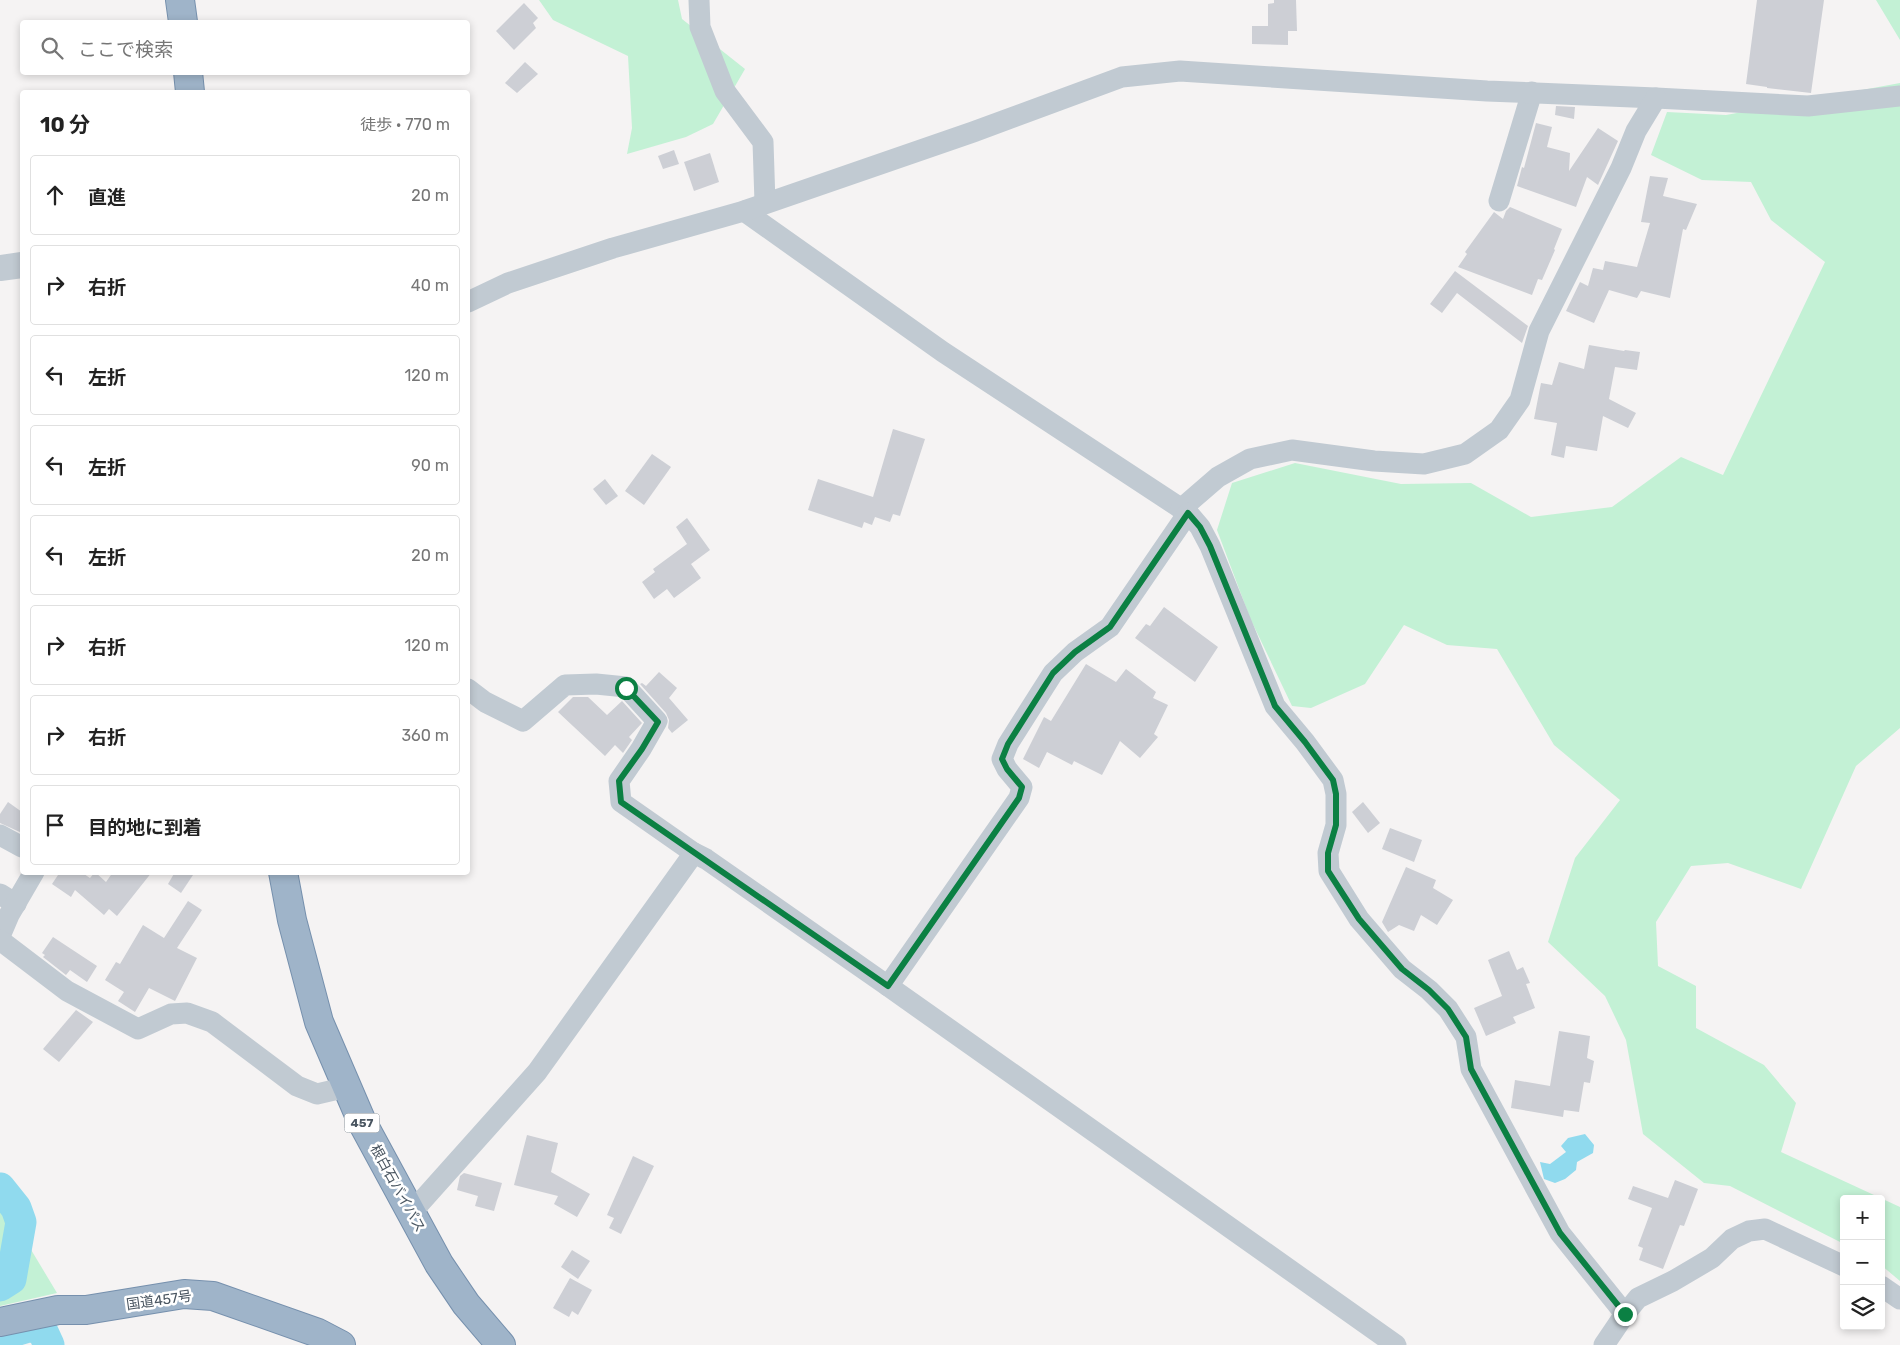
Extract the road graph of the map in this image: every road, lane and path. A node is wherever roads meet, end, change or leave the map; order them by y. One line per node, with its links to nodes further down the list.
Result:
1 (180, 0): 3 (highway)
2 (699, 0): 10 (street)
3 (183, 20)
4 (188, 75): 5 (highway)
5 (190, 90)
6 (1532, 92): 8 (street); 9 (street); 10 (street)
7 (1900, 96): 8 (street)
8 (1656, 98): 15 (street)
9 (1499, 201)
10 (765, 204): 11 (street)
11 (744, 211): 14 (street); 15 (street)
12 (20, 265): 13 (street)
13 (0, 268)
14 (470, 301)
15 (1184, 511): 25 (street); 31 (street)
16 (470, 691): 19 (street)
17 (0, 835): 18 (street)
18 (20, 846)
19 (694, 853): 25 (street); 27 (street)
20 (31, 875): 22 (street)
21 (284, 875): 26 (highway, 根白石バイパス / 457)
22 (8, 899): 23 (street)
23 (0, 936)
24 (0, 940): 26 (street)
25 (888, 986): 35 (street)
26 (347, 1087): 27 (highway, 根白石バイパス / 457)
27 (411, 1213): 34 (highway, 根白石バイパス / 457)
28 (1840, 1264): 31 (street)
29 (1885, 1289): 30 (street)
30 (1900, 1299)
31 (1625, 1314): 36 (street)
32 (0, 1322): 33 (highway, 国道457号)
33 (340, 1345)
34 (501, 1345)
35 (1396, 1345)
36 (1604, 1345)

